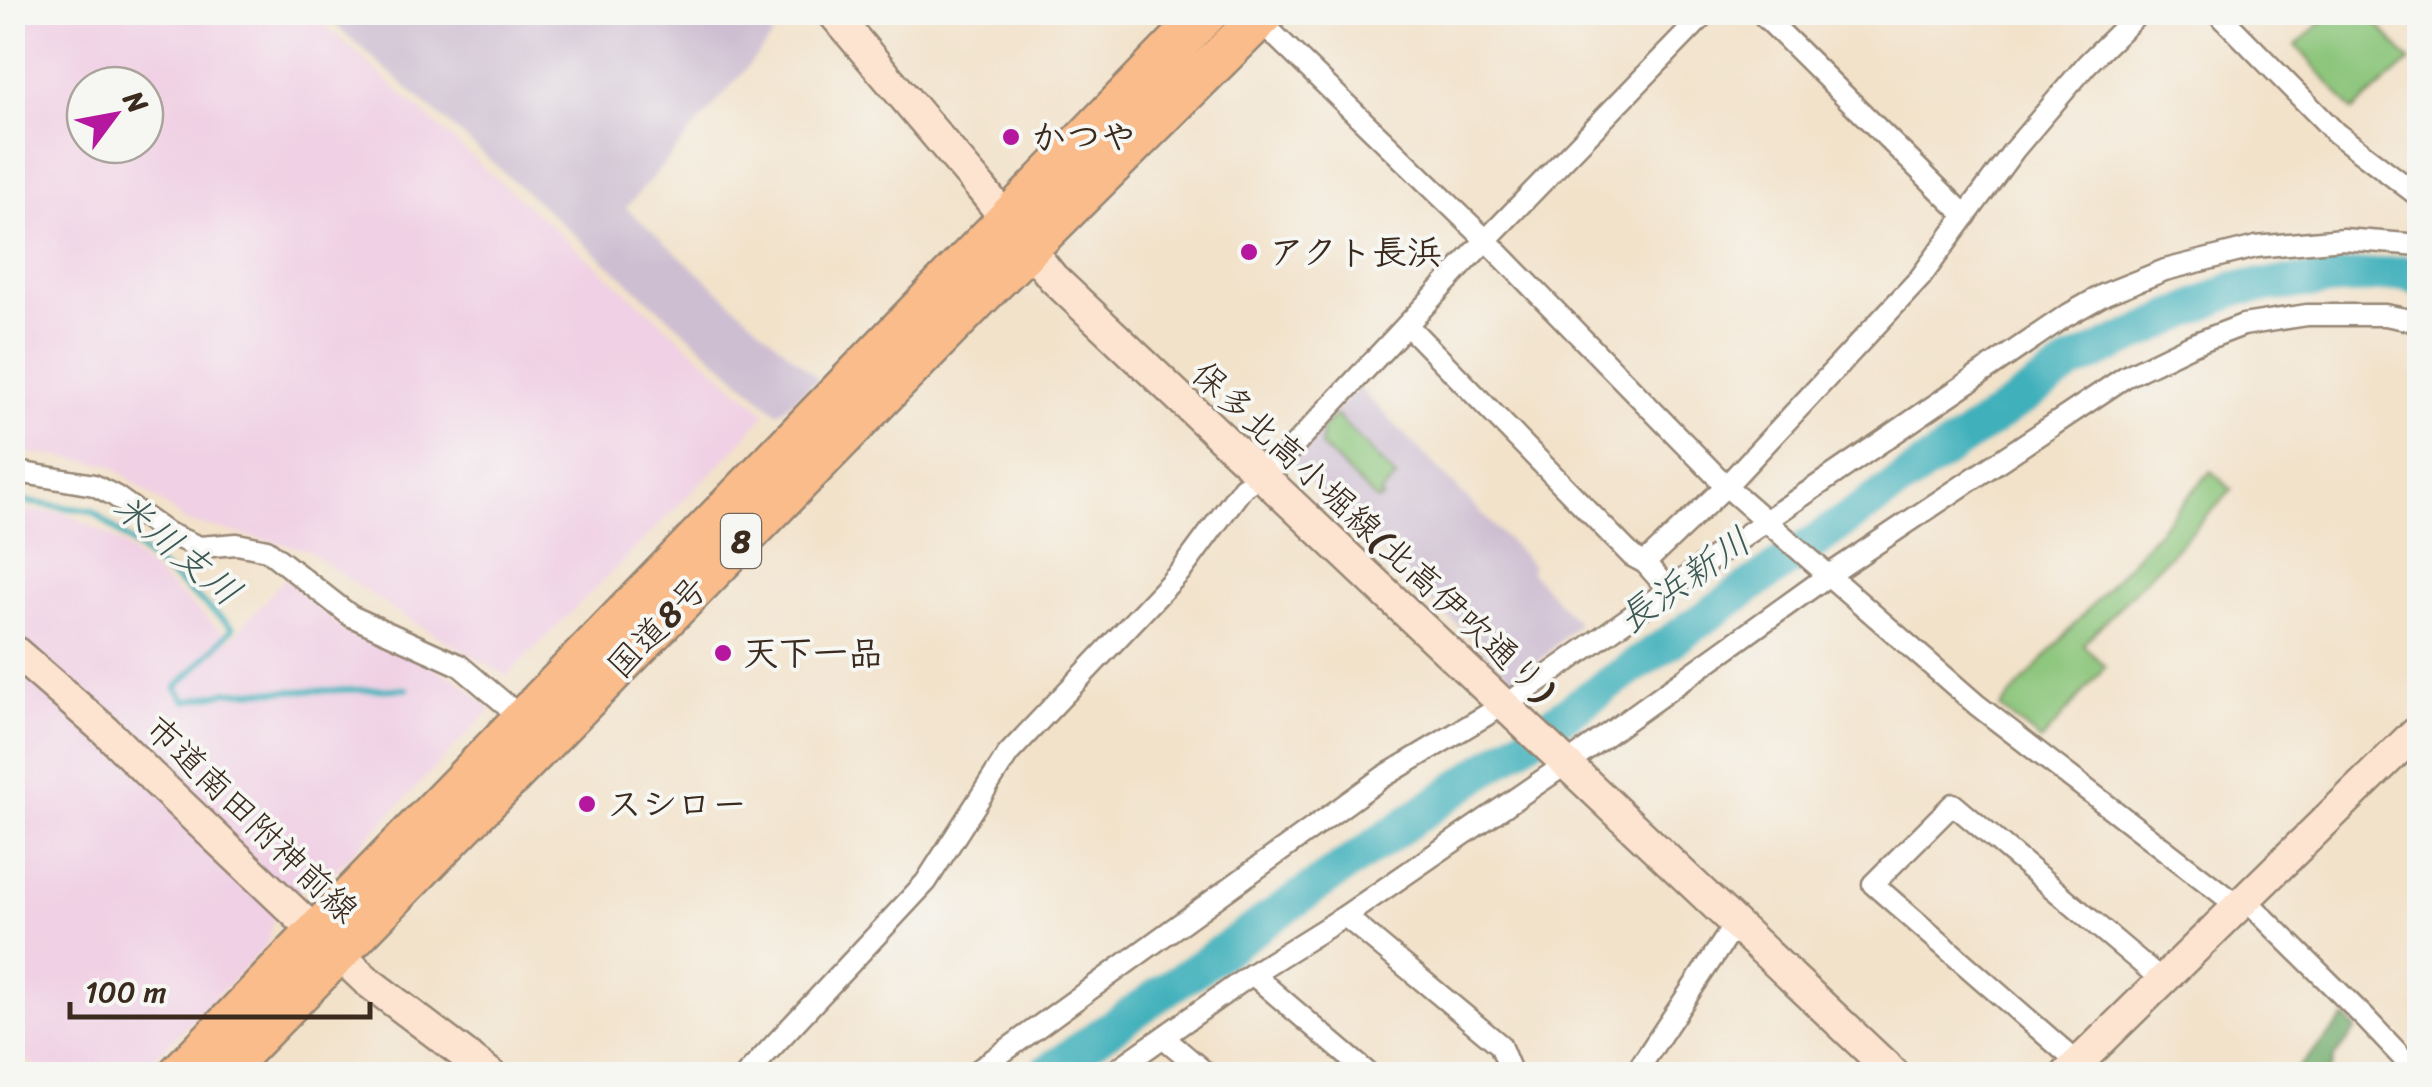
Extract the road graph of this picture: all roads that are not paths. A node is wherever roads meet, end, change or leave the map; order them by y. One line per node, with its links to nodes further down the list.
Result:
1 (832, 12): 10 (street, 保多北高小堀線(北高伊吹通り))
2 (1208, 12): 10 (highway, 国道8号 / 8)
3 (1707, 12): 11 (street)
4 (1760, 12): 9 (street)
5 (2140, 12): 9 (street)
6 (2217, 12): 8 (street)
7 (1263, 16): 10 (highway, 国道8号 / 8); 11 (street)
8 (2420, 197)
9 (1966, 216): 17 (street)
10 (1017, 235): 16 (street, 保多北高小堀線(北高伊吹通り)); 24 (highway, 国道8号 / 8); 30 (highway, 国道8号 / 8)
11 (1486, 240): 14 (street); 17 (street)
12 (2420, 245): 18 (street)
13 (2420, 322): 20 (street)
14 (1408, 326): 16 (street); 19 (street)
15 (12, 471): 24 (street)
16 (1260, 475): 23 (street, 保多北高小堀線(北高伊吹通り)); 38 (street)
17 (1726, 486): 18 (street); 19 (street)
18 (1770, 523): 20 (street); 21 (street)
19 (1644, 564): 21 (street)
20 (1825, 572): 26 (street); 27 (street)
21 (1669, 590): 23 (street)
22 (12, 649): 30 (street, 市道南田附神前線)
23 (1506, 707): 26 (street, 保多北高小堀線(北高伊吹通り)); 39 (street)
24 (522, 721): 30 (highway, 国道8号 / 8)
25 (2420, 728): 27 (street)
26 (1560, 759): 28 (street); 29 (street, 保多北高小堀線(北高伊吹通り))
27 (2242, 903): 32 (street); 46 (street)
28 (1345, 916): 31 (street); 43 (street)
29 (1735, 924): 44 (street); 45 (street, 保多北高小堀線(北高伊吹通り))
30 (327, 943): 35 (highway, 国道8号 / 8); 36 (highway, 国道8号 / 8); 37 (street, 市道南田附神前線)
31 (1252, 974): 33 (street); 42 (street)
32 (2163, 981): 34 (street); 34 (street)
33 (1163, 1037): 40 (street); 41 (street)
34 (2073, 1069)
35 (179, 1074)
36 (220, 1074)
37 (490, 1074)
38 (747, 1074)
39 (973, 1074)
40 (1110, 1074)
41 (1208, 1074)
42 (1369, 1074)
43 (1512, 1074)
44 (1634, 1074)
45 (1894, 1074)
46 (2418, 1074)

